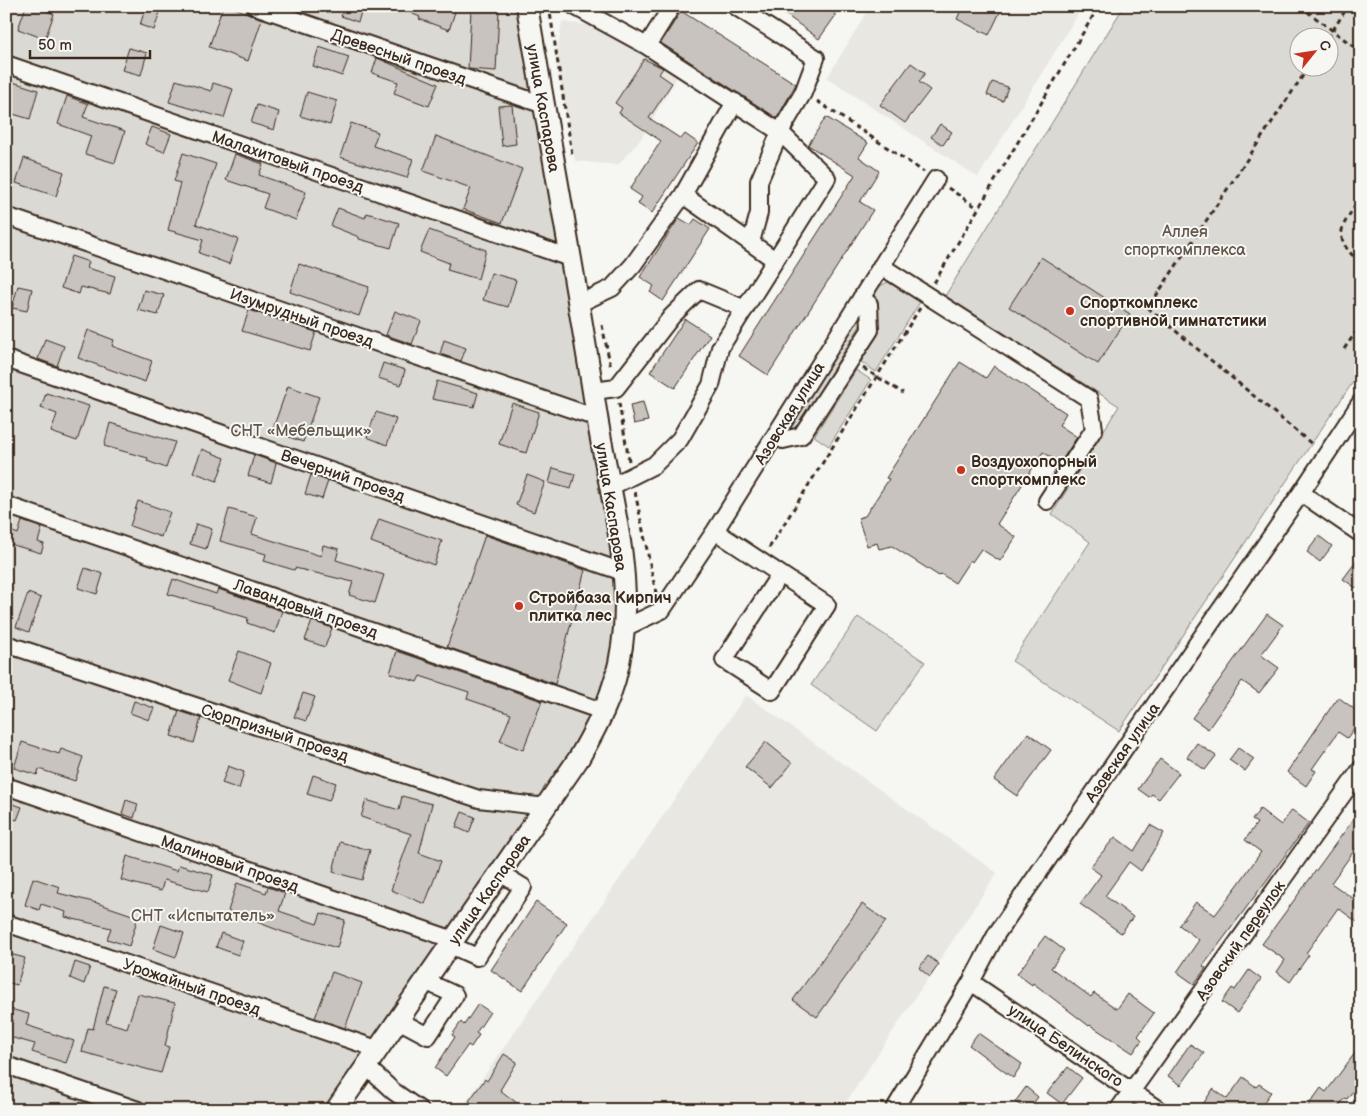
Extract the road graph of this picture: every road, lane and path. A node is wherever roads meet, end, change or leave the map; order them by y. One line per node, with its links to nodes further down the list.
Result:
1 (255, 6): 19 (street, Древесный проезд)
2 (527, 6): 19 (main road, улица Каспарова)
3 (574, 6): 13 (street)
4 (672, 6): 13 (street)
5 (734, 6): 17 (street)
6 (1104, 6): 9 (path)
7 (1300, 6): 10 (path)
8 (1348, 6): 11 (path)
9 (1096, 11)
10 (1329, 28)
11 (1333, 28)
12 (1340, 36): 14 (path)
13 (647, 46): 18 (street)
14 (1361, 52)
15 (6, 64): 27 (street, Малахитовый проезд)
16 (1301, 78): 43 (path)
17 (803, 93): 20 (street); 21 (path)
18 (735, 102): 20 (street); 22 (street)
19 (544, 105): 27 (main road, улица Каспарова)
20 (780, 132): 26 (street); 28 (street)
21 (936, 179): 24 (path); 30 (street, Азовская улица)
22 (682, 195): 26 (street); 32 (street)
23 (1361, 196): 29 (path)
24 (978, 208)
25 (6, 216): 41 (street, Изумрудный проезд)
26 (750, 242): 28 (street)
27 (570, 258): 32 (main road, улица Каспарова)
28 (775, 260): 33 (street)
29 (1361, 263)
30 (881, 266): 31 (street, Азовская улица); 46 (street)
31 (861, 298): 37 (street); 42 (street, Азовская улица)
32 (578, 304): 38 (main road, улица Каспарова)
33 (745, 309): 38 (street); 44 (street)
34 (1361, 325): 35 (path)
35 (1344, 350)
36 (6, 359): 50 (street, Вечерний проезд)
37 (850, 360): 39 (path); 42 (street)
38 (594, 391): 41 (main road, улица Каспарова)
39 (903, 393)
40 (1361, 402): 43 (street, Азовская улица)
41 (597, 418): 44 (main road, улица Каспарова)
42 (774, 437): 48 (street, Азовская улица)
43 (1326, 456): 45 (street, Азовская улица)
44 (610, 486): 50 (main road, улица Каспарова)
45 (1301, 493): 49 (street); 62 (street, Азовская улица)
46 (1047, 501)
47 (6, 505): 54 (street, Лавандовый проезд)
48 (715, 532): 51 (street); 52 (street, Азовская улица)
49 (1361, 534)
50 (623, 572): 52 (main road, улица Каспарова)
51 (780, 574): 51 (street)
52 (624, 628): 54 (main road, улица Каспарова)
53 (6, 644): 57 (street, Сюрпризный проезд)
54 (605, 712): 57 (main road, улица Каспарова)
55 (1361, 769): 67 (street, Азовский переулок)
56 (6, 786): 60 (street, Малиновый проезд)
57 (546, 807): 58 (main road, улица Каспарова)
58 (500, 873): 60 (main road, улица Каспарова); 60 (street, Малиновый проезд)
59 (6, 923): 64 (street, Урожайный проезд)
60 (452, 943): 61 (main road, улица Каспарова)
61 (425, 981): 63 (main road, улица Каспарова); 63 (street)
62 (971, 982): 67 (street, улица Белинского); 71 (street, Азовская улица)
63 (398, 1020): 64 (main road, улица Каспарова)
64 (378, 1050): 66 (main road, улица Каспарова)
65 (6, 1065): 68 (street)
66 (366, 1066): 69 (main road, улица Каспарова); 70 (street)
67 (1133, 1090): 72 (street, Азовский переулок); 73 (street, улица Белинского)
68 (138, 1110)
69 (336, 1110)
70 (420, 1110)
71 (894, 1110)
72 (1118, 1110)
73 (1159, 1110)

